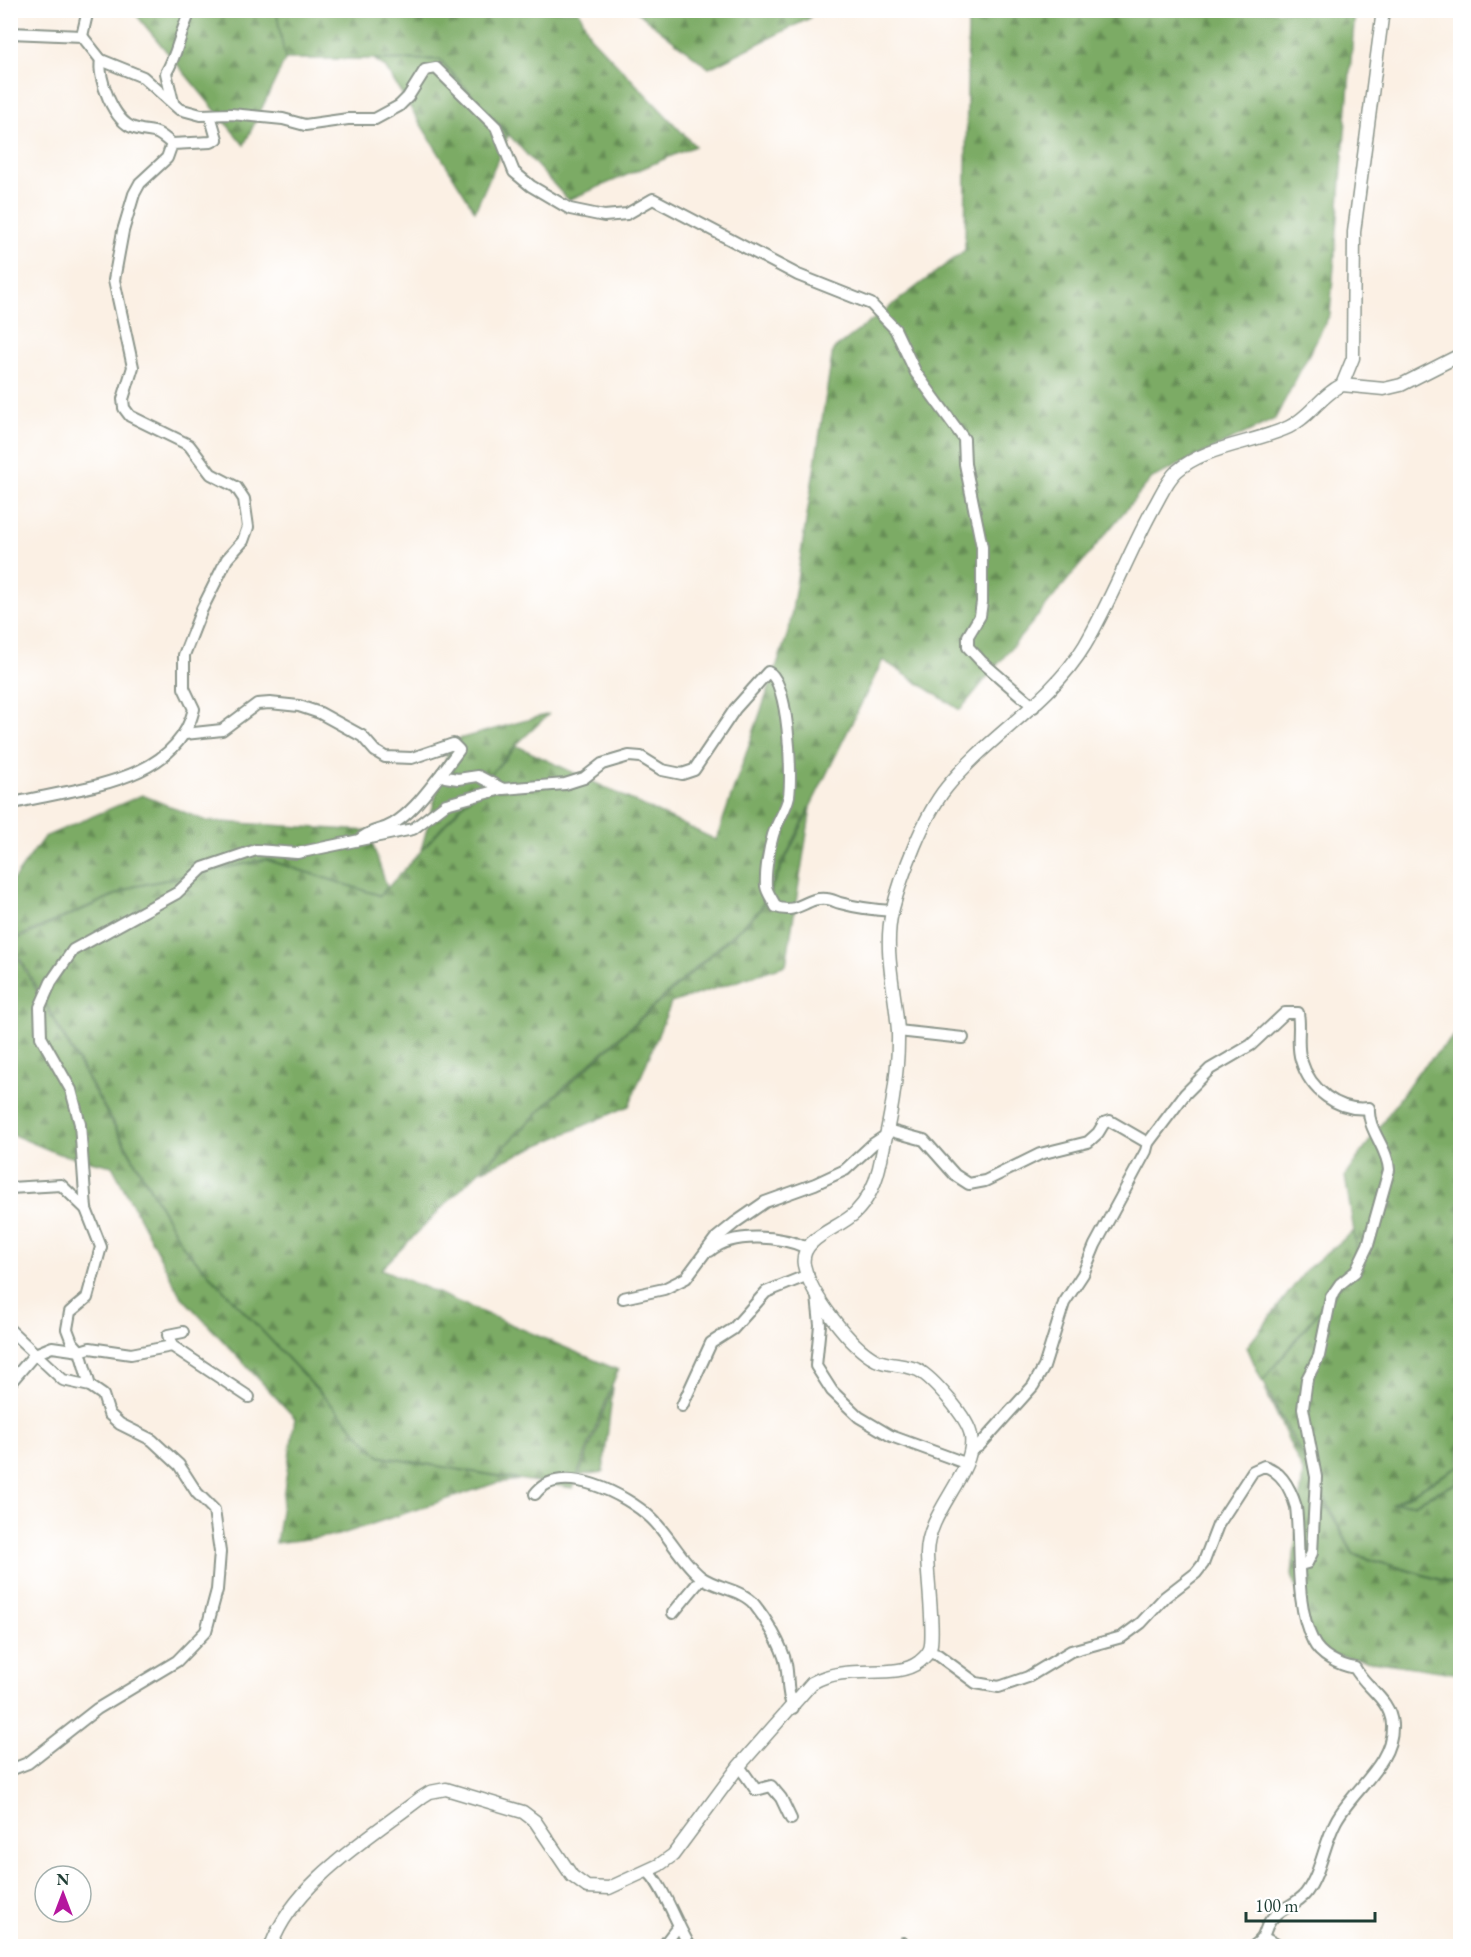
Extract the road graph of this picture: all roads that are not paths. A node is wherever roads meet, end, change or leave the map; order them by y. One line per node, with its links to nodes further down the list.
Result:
1 (88, 10): 5 (street)
2 (191, 10): 7 (street)
3 (1383, 10): 13 (street)
4 (10, 33): 5 (street)
5 (82, 36): 6 (street)
6 (101, 60): 8 (street); 11 (street)
7 (166, 73): 8 (street); 9 (street)
8 (147, 81): 9 (street)
9 (174, 105): 10 (street)
10 (210, 115): 11 (street); 14 (street)
11 (172, 144): 15 (street)
12 (1461, 356): 13 (street)
13 (1342, 385): 14 (street)
14 (1034, 707): 20 (street)
15 (185, 734): 16 (street); 18 (street)
16 (442, 772): 17 (street); 19 (street)
17 (503, 789): 19 (street); 20 (street)
18 (10, 804)
19 (356, 842): 26 (street)
20 (893, 912): 21 (street)
21 (898, 1032): 22 (street); 23 (street)
22 (963, 1038)
23 (886, 1133): 24 (street); 27 (street); 28 (street)
24 (1148, 1143): 41 (street); 43 (street)
25 (10, 1188): 26 (street)
26 (86, 1209): 35 (street)
27 (807, 1248): 28 (street); 29 (street)
28 (702, 1258): 31 (street)
29 (808, 1275): 30 (street); 40 (street)
30 (817, 1291): 41 (street); 41 (street)
31 (623, 1298)
32 (10, 1329): 36 (street)
33 (183, 1332): 34 (street)
34 (171, 1346): 35 (street); 39 (street)
35 (80, 1351): 36 (street); 38 (street)
36 (35, 1354): 37 (street); 38 (street)
37 (10, 1383)
38 (90, 1386): 49 (street)
39 (249, 1397)
40 (682, 1406)
41 (968, 1457): 46 (street)
42 (535, 1494): 44 (street)
43 (1300, 1565): 46 (street); 55 (street)
44 (702, 1578): 45 (street); 47 (street)
45 (673, 1613)
46 (929, 1652): 47 (street)
47 (793, 1708): 48 (street)
48 (739, 1766): 50 (street); 51 (street)
49 (10, 1770)
50 (791, 1819)
51 (664, 1863): 52 (street); 53 (street)
52 (647, 1871): 53 (street); 56 (street)
53 (660, 1885): 54 (street)
54 (677, 1928): 57 (street); 58 (street)
55 (1264, 1938): 59 (street); 60 (street)
56 (271, 1947)
57 (663, 1947)
58 (690, 1947)
59 (1254, 1947)
60 (1279, 1947)

